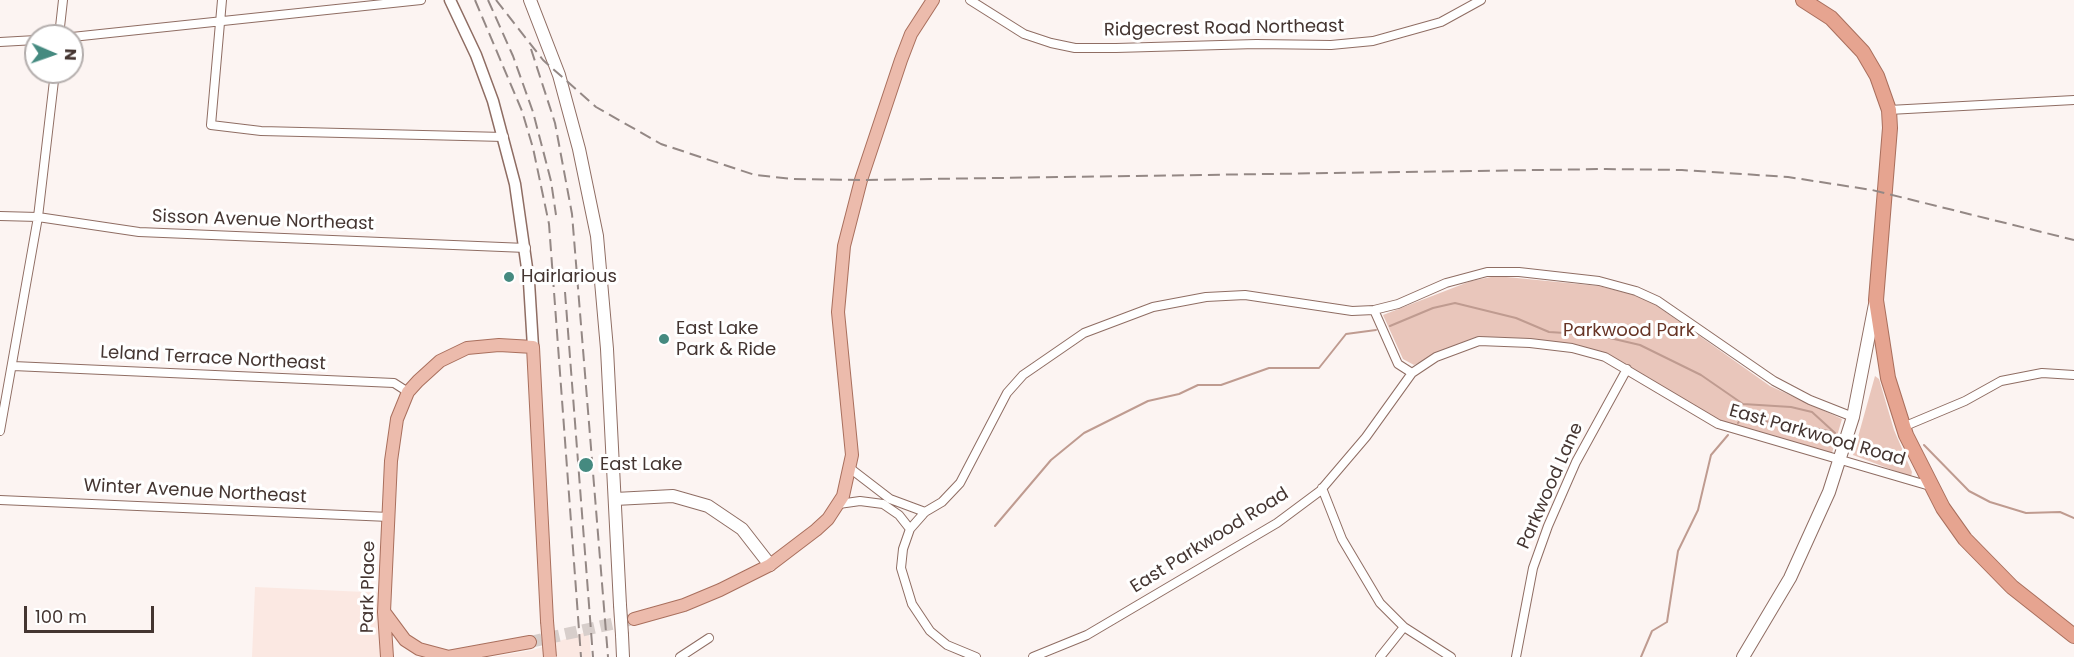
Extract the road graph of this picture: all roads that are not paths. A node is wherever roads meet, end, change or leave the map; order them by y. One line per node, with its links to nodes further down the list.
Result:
1 (63, 0): 11 (street)
2 (222, 0): 10 (street)
3 (421, 0): 10 (street)
4 (450, 0): 18 (street)
5 (530, 0): 37 (main road)
6 (933, 0): 34 (main road)
7 (970, 0): 8 (street, Ridgecrest Road Northeast)
8 (1481, 0)
9 (1803, 0): 17 (highway)
10 (221, 21): 12 (street); 18 (street)
11 (60, 24)
12 (84, 36)
13 (24, 41): 14 (street)
14 (0, 42)
15 (54, 84): 20 (street)
16 (2074, 100): 17 (street)
17 (1889, 110): 22 (highway)
18 (504, 137): 21 (street)
19 (0, 216): 20 (street, Sisson Avenue Northeast)
20 (38, 217): 21 (street, Sisson Avenue Northeast); 25 (street)
21 (526, 248): 24 (street)
22 (1876, 300): 30 (main road); 31 (highway)
23 (1374, 310): 27 (street); 30 (street); 40 (street)
24 (533, 347): 29 (main road); 52 (main road, bridge)
25 (13, 366): 29 (street, Leland Terrace Northeast); 32 (street)
26 (1627, 369): 27 (street, East Parkwood Road); 33 (street, East Parkwood Road); 59 (street, Parkwood Lane)
27 (1412, 374): 36 (street, East Parkwood Road)
28 (2074, 375): 31 (street)
29 (408, 392): 41 (main road, Park Place)
30 (1853, 417): 33 (main road)
31 (1903, 427): 35 (highway)
32 (0, 431)
33 (1840, 460): 35 (street, East Parkwood Road); 60 (main road)
34 (851, 469): 39 (main road); 40 (street)
35 (1930, 486): 47 (highway)
36 (1322, 488): 46 (street); 56 (street, East Parkwood Road)
37 (615, 499): 43 (main road); 53 (main road, bridge)
38 (0, 500): 41 (street, Winter Avenue Northeast)
39 (839, 504): 42 (street); 43 (main road)
40 (925, 512): 42 (street)
41 (389, 517): 44 (main road, Park Place)
42 (910, 529): 55 (street)
43 (770, 565): 45 (main road)
44 (384, 612): 50 (main road, Park Place); 51 (main road)
45 (634, 619)
46 (1404, 627): 57 (street); 58 (street)
47 (2074, 636)
48 (709, 638): 54 (street)
49 (530, 642): 51 (main road)
50 (387, 657)
51 (448, 657)
52 (550, 657)
53 (623, 657)
54 (680, 657)
55 (976, 657)
56 (1033, 657)
57 (1380, 657)
58 (1451, 657)
59 (1515, 657)
60 (1743, 657)

